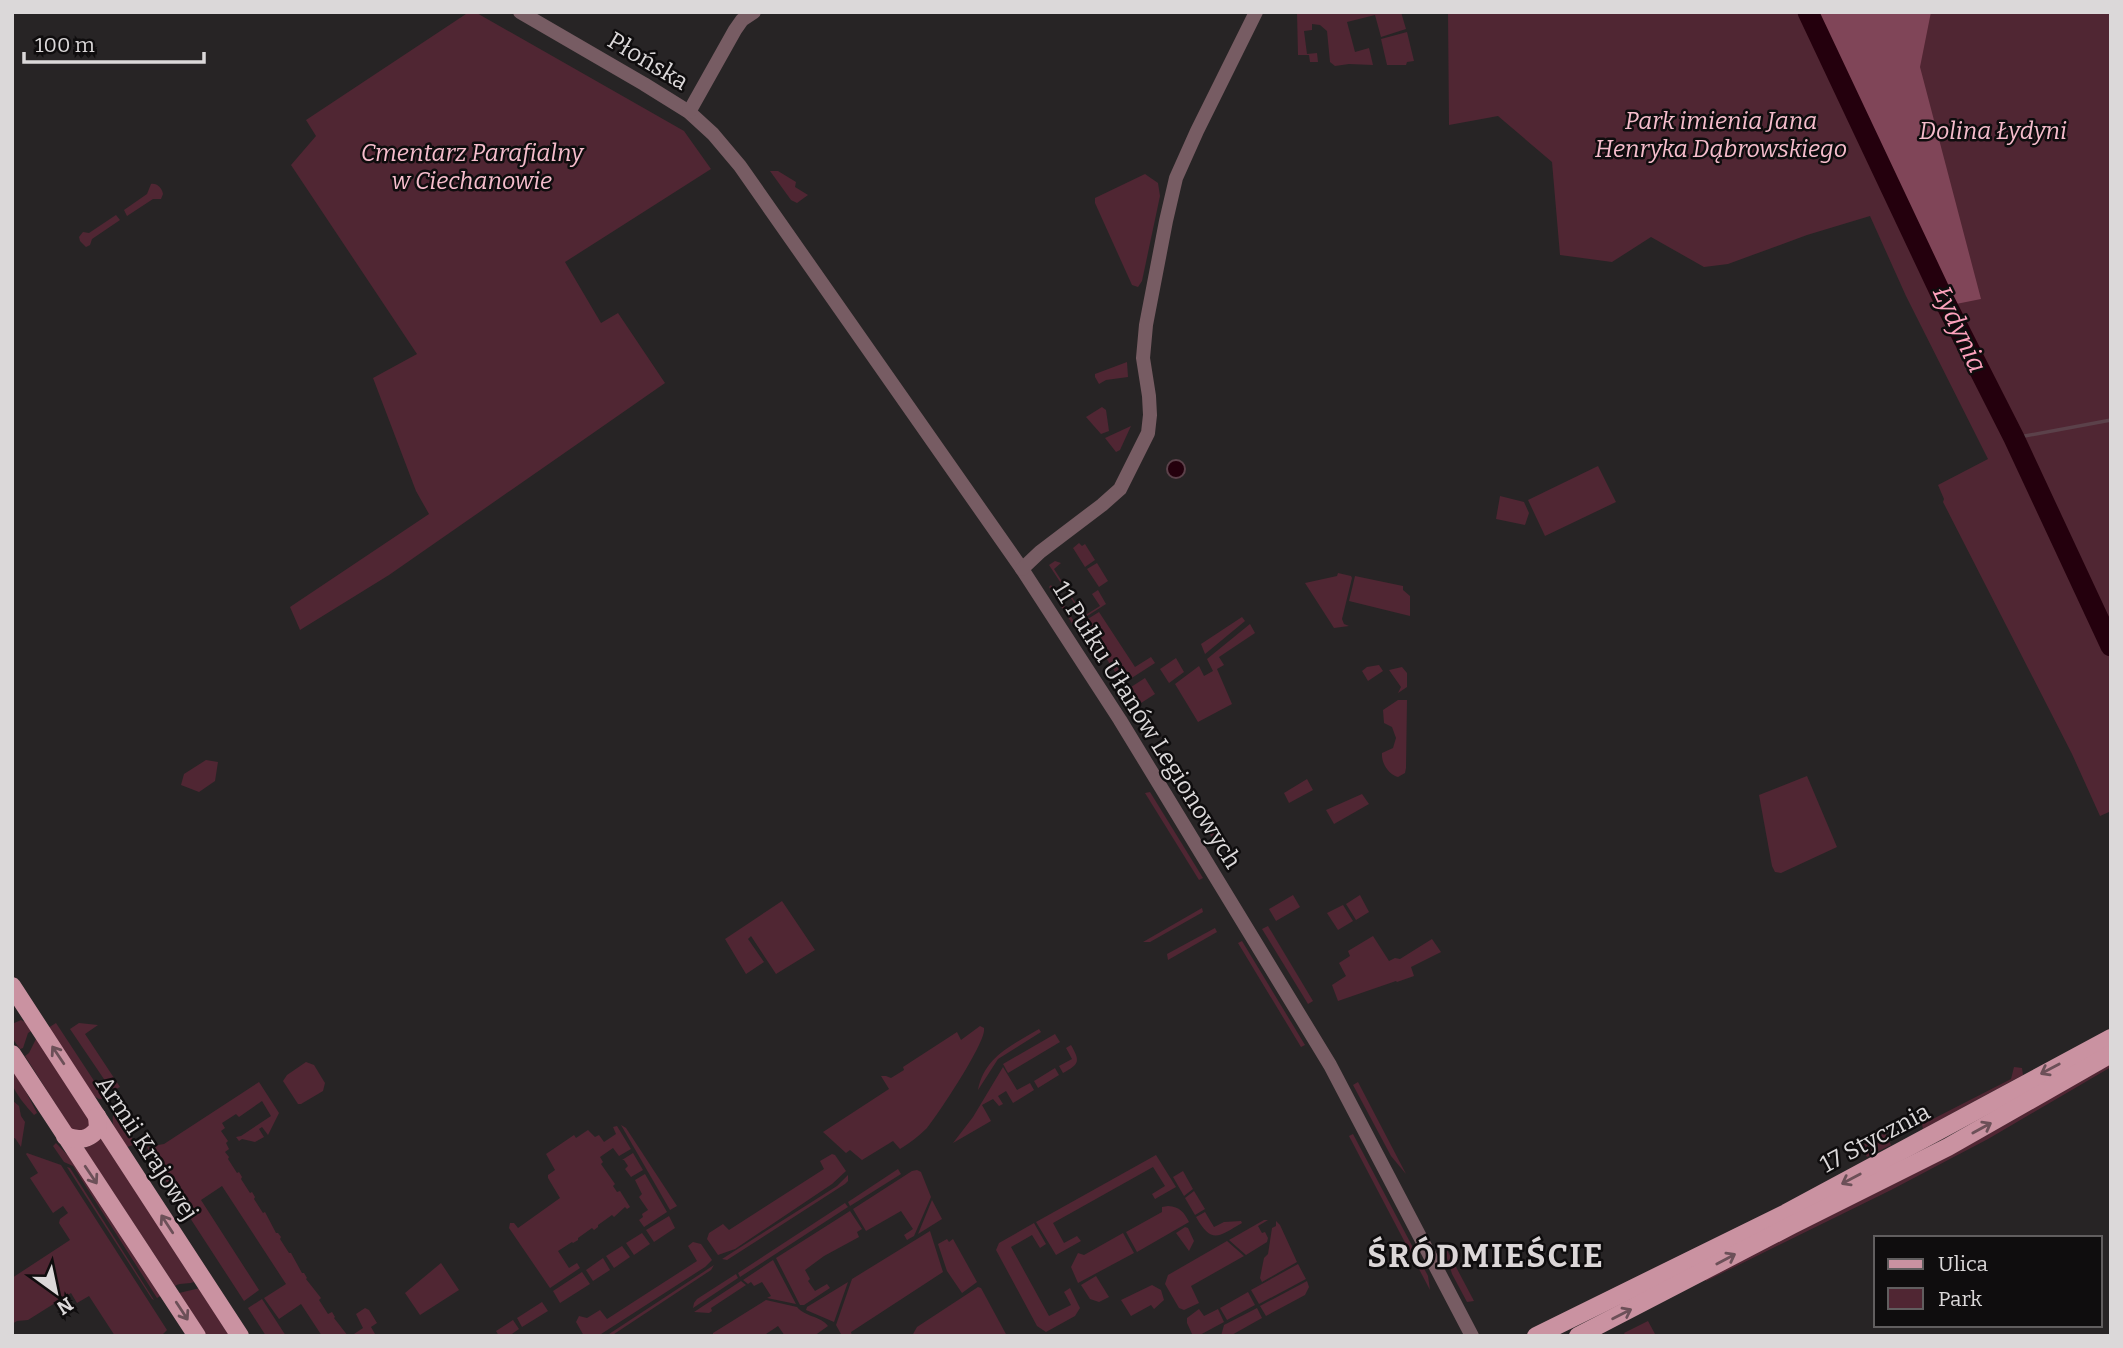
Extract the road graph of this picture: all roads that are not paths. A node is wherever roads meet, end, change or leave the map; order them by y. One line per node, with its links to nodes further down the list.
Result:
1 (520, 12): 4 (street, Płońska)
2 (754, 12): 4 (street)
3 (1256, 12): 6 (street)
4 (689, 112): 5 (street, Płońska)
5 (740, 166): 6 (street, 11 Pułku Ułanów Legionowych)
6 (1022, 569): 16 (street, 11 Pułku Ułanów Legionowych)
7 (12, 986): 11 (main road, Armii Krajowej, one-way to 7)
8 (2111, 1038): 13 (main road, 17 Stycznia, one-way to 13)
9 (12, 1054): 12 (main road)
10 (2111, 1054): 13 (main road, 17 Stycznia, one-way to 10)
11 (97, 1116): 12 (main road); 15 (main road, Armii Krajowej, one-way to 11)
12 (65, 1136): 14 (main road, one-way to 14)
13 (1662, 1283): 17 (main road); 18 (main road, one-way to 13)
14 (197, 1336)
15 (240, 1336)
16 (1472, 1336)
17 (1536, 1336)
18 (1578, 1336)

